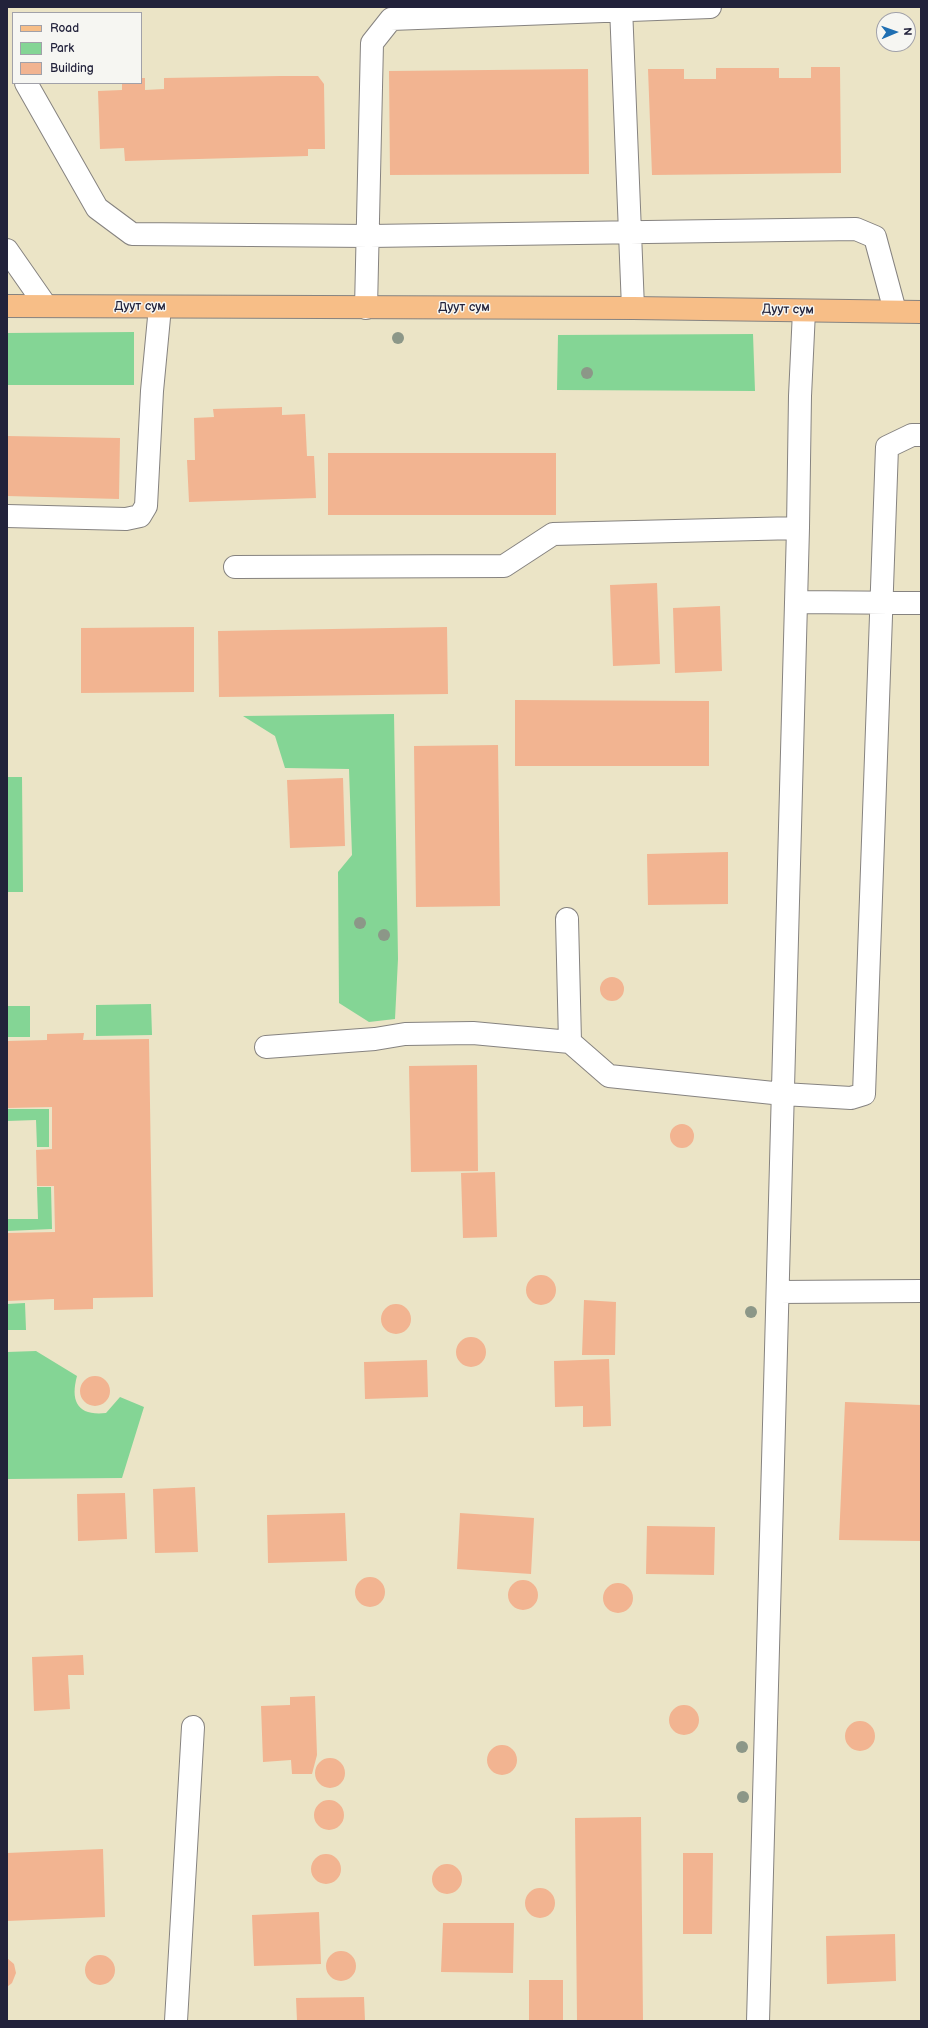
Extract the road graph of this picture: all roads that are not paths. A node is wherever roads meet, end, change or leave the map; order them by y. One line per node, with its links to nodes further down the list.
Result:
1 (710, 7): 2 (street)
2 (621, 9): 4 (street); 5 (street)
3 (27, 84): 5 (street)
4 (630, 232): 5 (street); 11 (street); 13 (street)
5 (369, 236): 10 (street)
6 (7, 250): 8 (street)
7 (7, 306): 8 (main road, Дуут сум)
8 (46, 306): 9 (main road, Дуут сум)
9 (160, 307): 10 (main road, Дуут сум); 16 (street)
10 (366, 308): 11 (main road, Дуут сум)
11 (633, 308): 12 (main road, Дуут сум)
12 (804, 311): 13 (main road, Дуут сум); 17 (street)
13 (895, 312): 14 (main road, Дуут сум)
14 (921, 312)
15 (921, 435): 20 (street)
16 (7, 516)
17 (798, 528): 18 (street); 19 (street)
18 (235, 567)
19 (796, 602): 20 (street); 25 (street)
20 (881, 603): 21 (street); 25 (street)
21 (921, 603)
22 (567, 919): 23 (street)
23 (570, 1042): 24 (street); 25 (street)
24 (266, 1046)
25 (783, 1094): 27 (street)
26 (921, 1291): 27 (street)
27 (778, 1292): 30 (street)
28 (193, 1726): 29 (street)
29 (176, 2021)
30 (758, 2021)

